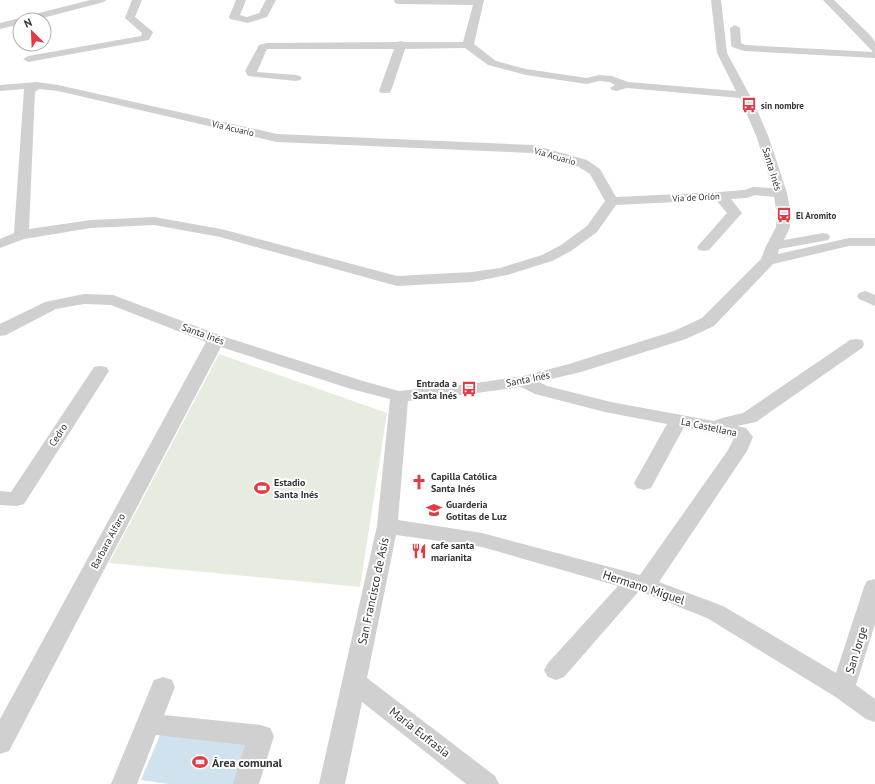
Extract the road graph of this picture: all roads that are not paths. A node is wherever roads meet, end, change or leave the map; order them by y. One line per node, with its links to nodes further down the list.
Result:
1 (101, 0): 10 (street)
2 (127, 0): 14 (street)
3 (137, 0): 14 (street)
4 (241, 0): 5 (street)
5 (271, 0)
6 (716, 0): 24 (street, Santa Inés)
7 (828, 0): 17 (street)
8 (398, 1): 9 (street)
9 (479, 1): 16 (street)
10 (52, 13)
11 (12, 23): 12 (street)
12 (1, 26)
13 (735, 28): 18 (street)
14 (146, 37): 19 (street)
15 (401, 44): 16 (street); 20 (street); 23 (street)
16 (468, 44): 24 (street)
17 (873, 44)
18 (875, 55)
19 (28, 59)
20 (296, 78)
21 (37, 85): 22 (street, Via Acuario); 27 (street, Via Acuario); 29 (street)
22 (0, 88)
23 (385, 91)
24 (744, 95): 26 (street, Santa Inés)
25 (720, 196): 26 (street, Via de Orión); 27 (street, Via de Orión); 34 (street)
26 (781, 196): 28 (street, Santa Inés)
27 (612, 201): 29 (street)
28 (783, 227): 31 (street); 33 (street, Santa Inés)
29 (21, 235): 32 (street)
30 (873, 236): 31 (street)
31 (822, 241): 33 (street); 35 (street)
32 (0, 244)
33 (780, 244): 35 (street); 36 (street, Santa Inés)
34 (704, 247)
35 (800, 254): 36 (street)
36 (768, 261): 41 (street, Santa Inés)
37 (0, 331): 38 (street, Santa Inés)
38 (216, 340): 42 (street, Santa Inés); 56 (street, Barbara Alfaro)
39 (856, 344): 44 (street)
40 (100, 371): 46 (street, Cedro)
41 (523, 381): 42 (street, Santa Inés); 43 (street, La Castellana)
42 (399, 396): 47 (street, San Francisco de Asís)
43 (679, 421): 44 (street, La Castellana); 45 (street)
44 (717, 428): 48 (street, La Castellana)
45 (644, 483)
46 (8, 498)
47 (388, 526): 48 (street, Hermano Miguel); 51 (street, San Francisco de Asís)
48 (639, 583): 50 (street); 53 (street, Hermano Miguel)
49 (875, 587): 53 (street, San Jorge)
50 (556, 670)
51 (353, 681): 59 (street, San Francisco de Asís); 60 (street, María Eufrasia)
52 (163, 687): 55 (street)
53 (843, 689): 54 (street, Hermano Miguel)
54 (875, 712)
55 (148, 724): 57 (street); 58 (street)
56 (0, 743)
57 (124, 784)
58 (246, 784)
59 (332, 784)
60 (486, 784)

